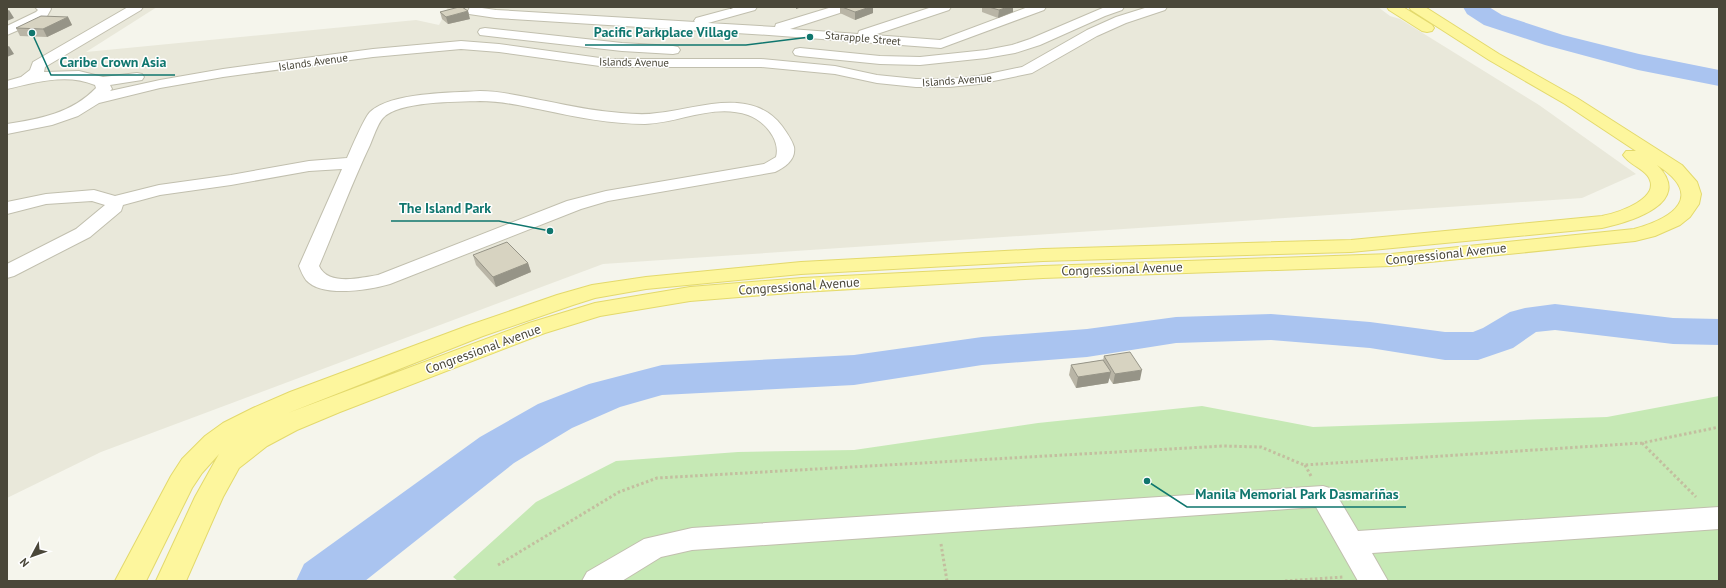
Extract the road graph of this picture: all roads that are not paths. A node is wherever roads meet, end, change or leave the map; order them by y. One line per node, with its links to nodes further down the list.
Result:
1 (41, 7): 17 (street)
2 (137, 7): 20 (street)
3 (523, 7): 14 (street)
4 (751, 7): 16 (street)
5 (845, 7): 18 (street)
6 (944, 7): 19 (street)
7 (1040, 7): 19 (street, Starapple Street)
8 (1161, 7): 13 (street, Islands Avenue)
9 (1394, 7): 33 (main road, Congressional Avenue)
10 (1416, 7): 33 (main road, Congressional Avenue)
11 (475, 9): 14 (street, Starapple Street)
12 (629, 9): 15 (street)
13 (1120, 13): 22 (street, Islands Avenue); 27 (street, Islands Avenue)
14 (496, 14): 15 (street, Starapple Street)
15 (588, 20): 16 (street, Starapple Street)
16 (685, 26): 18 (street, Starapple Street)
17 (7, 31)
18 (769, 31): 19 (street, Starapple Street)
19 (855, 37)
20 (69, 48): 23 (street); 24 (street)
21 (770, 50): 25 (street, Islands Avenue)
22 (786, 51)
23 (46, 77): 24 (street); 25 (street)
24 (26, 80): 26 (street)
25 (102, 82): 27 (street)
26 (7, 85)
27 (96, 99): 28 (street, Islands Avenue)
28 (7, 129)
29 (353, 163): 29 (street); 30 (street)
30 (114, 202): 31 (street); 32 (street)
31 (7, 208)
32 (7, 272)
33 (222, 452): 37 (main road); 38 (main road, Congressional Avenue)
34 (1719, 518): 35 (street)
35 (1351, 543): 36 (street); 39 (street)
36 (1372, 578)
37 (130, 581)
38 (171, 581)
39 (597, 581)

